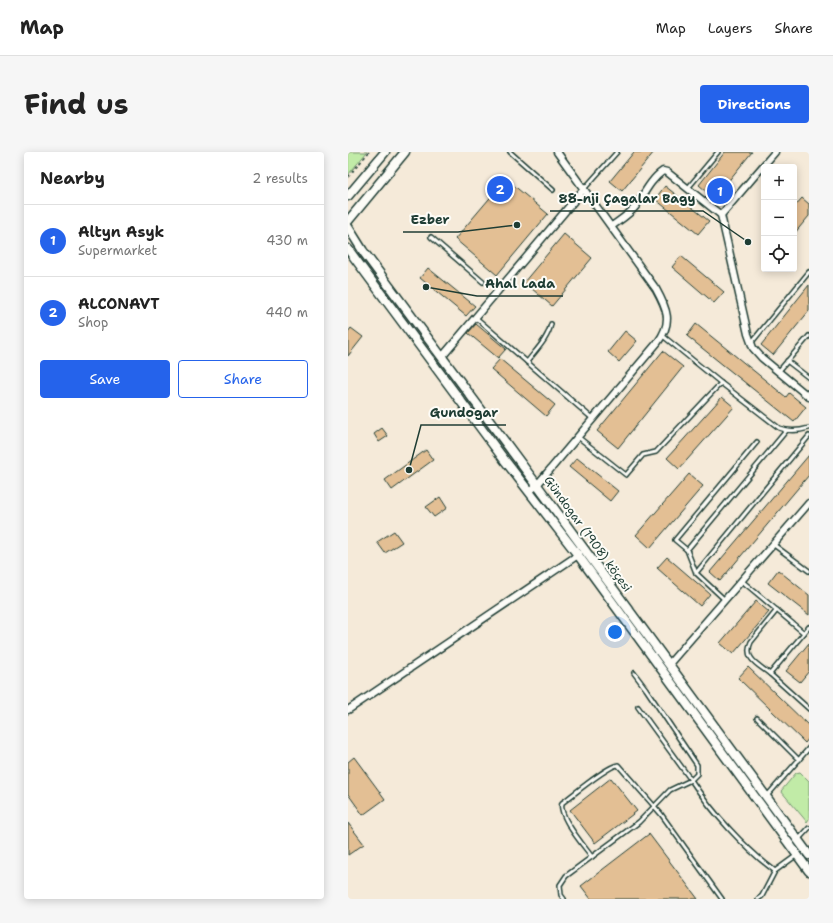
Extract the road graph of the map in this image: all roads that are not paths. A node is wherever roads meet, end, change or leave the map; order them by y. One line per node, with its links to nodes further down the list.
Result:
1 (385, 152): 11 (main road)
2 (405, 152): 13 (main road)
3 (510, 152): 10 (lane)
4 (558, 152): 9 (street)
5 (718, 152): 8 (lane)
6 (775, 152): 12 (street)
7 (615, 153): 9 (lane)
8 (688, 188): 12 (street); 14 (street)
9 (584, 189): 14 (street); 20 (street)
10 (553, 190)
11 (348, 196)
12 (721, 215): 24 (street)
13 (348, 221)
14 (612, 226): 22 (street)
15 (348, 227): 25 (main road, Gündogar (1908) köçesi)
16 (431, 238): 19 (lane)
17 (348, 249): 39 (main road, Gündogar (1908) köçesi)
18 (809, 272): 24 (lane)
19 (483, 282)
20 (475, 317): 25 (street); 27 (lane)
21 (551, 324): 27 (lane)
22 (663, 336): 30 (lane); 32 (street)
23 (809, 336): 26 (lane)
24 (752, 342): 28 (street)
25 (442, 357): 38 (main road, Gündogar (1908) köçesi)
26 (787, 361): 28 (lane); 29 (lane)
27 (527, 362): 32 (lane)
28 (778, 372): 31 (street)
29 (809, 378)
30 (721, 384): 34 (lane); 36 (lane)
31 (809, 397)
32 (593, 419): 36 (street)
33 (809, 428): 34 (lane)
34 (786, 431): 42 (lane)
35 (809, 436): 45 (lane)
36 (578, 437): 38 (street)
37 (757, 442): 42 (lane)
38 (538, 484): 39 (street); 51 (main road, Gündogar (1908) köçesi)
39 (529, 492): 43 (main road, Gündogar (1908) köçesi)
40 (809, 503): 41 (street)
41 (774, 545): 44 (lane); 46 (street)
42 (687, 550): 45 (lane)
43 (578, 555): 52 (main road, Gündogar (1908) köçesi); 57 (street)
44 (809, 571)
45 (696, 573): 47 (lane)
46 (742, 581): 47 (street); 48 (lane)
47 (725, 600): 51 (street)
48 (777, 610): 50 (lane); 54 (lane)
49 (809, 627): 50 (lane)
50 (804, 633): 54 (lane)
51 (669, 664): 52 (main road); 62 (main road, Gündogar (1908) köçesi)
52 (662, 670): 66 (main road, Gündogar (1908) köçesi)
53 (634, 673): 61 (lane)
54 (770, 674): 56 (lane)
55 (638, 707): 61 (lane)
56 (809, 709)
57 (348, 710)
58 (757, 718): 60 (lane)
59 (809, 748): 60 (lane)
60 (798, 760): 62 (lane)
61 (691, 780): 63 (lane); 69 (lane)
62 (766, 797): 65 (main road, Gündogar (1908) köçesi)
63 (654, 806): 68 (lane); 68 (lane); 72 (lane)
64 (809, 828): 65 (lane)
65 (798, 840): 67 (main road, Gündogar (1908) köçesi)
66 (797, 855): 69 (lane); 70 (main road, Gündogar (1908) köçesi)
67 (809, 855)
68 (592, 857): 71 (lane)
69 (775, 871): 73 (lane)
70 (809, 872)
71 (564, 899)
72 (722, 899)
73 (758, 899)

